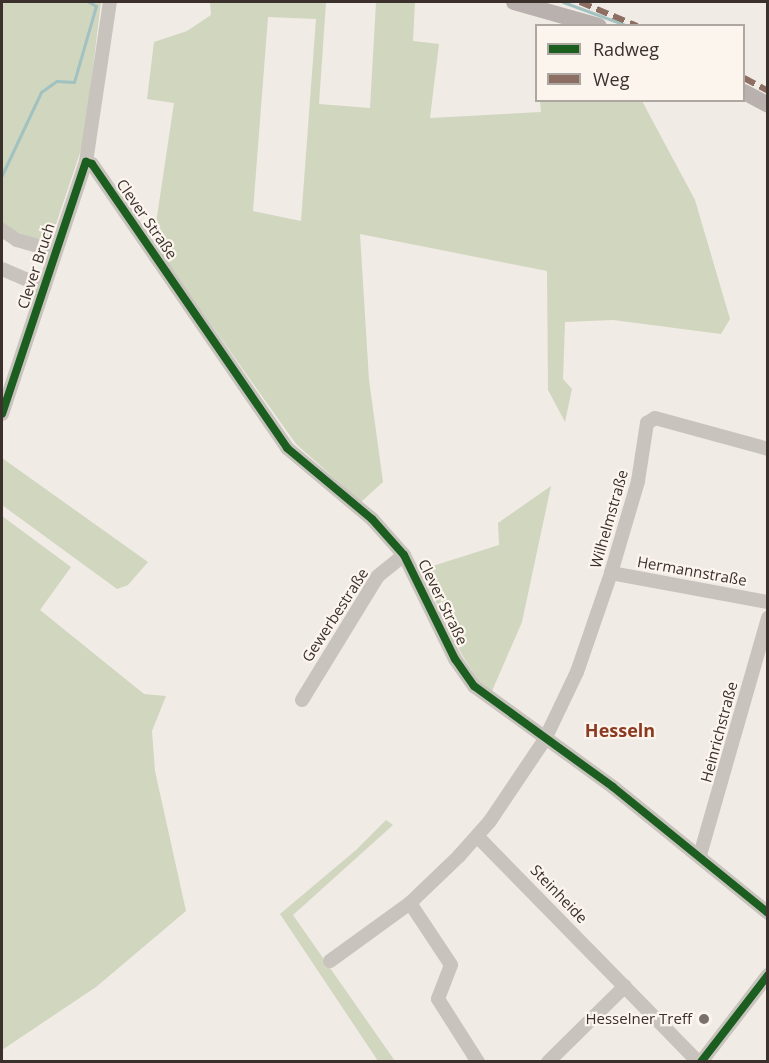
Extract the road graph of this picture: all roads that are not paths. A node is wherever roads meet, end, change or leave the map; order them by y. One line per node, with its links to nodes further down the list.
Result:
1 (110, 2): 6 (street)
2 (514, 2): 3 (main road)
3 (591, 24)
4 (745, 93): 5 (main road)
5 (768, 105)
6 (86, 162): 8 (street, Clever Bruch); 13 (street, Clever Straße)
7 (2, 230): 8 (street, Clever Bruch)
8 (55, 251): 10 (street, Clever Bruch)
9 (2, 269): 10 (street)
10 (44, 287): 11 (street, Clever Bruch)
11 (2, 414)
12 (768, 449): 14 (street, Wilhelmstraße)
13 (404, 555): 17 (street, Gewerbestraße); 18 (street, Clever Straße)
14 (611, 573): 15 (street, Hermannstraße); 18 (street, Wilhelmstraße)
15 (768, 602)
16 (767, 625): 20 (street, Heinrichstraße)
17 (302, 700)
18 (545, 739): 19 (street); 20 (street, Clever Straße)
19 (477, 836): 21 (street); 25 (street, Steinheide)
20 (700, 855): 22 (street, Clever Straße)
21 (410, 903): 23 (street); 26 (street)
22 (768, 913)
23 (330, 961)
24 (768, 975): 28 (street)
25 (625, 986): 27 (street); 28 (street, Steinheide)
26 (478, 1062)
27 (548, 1062)
28 (700, 1062)

